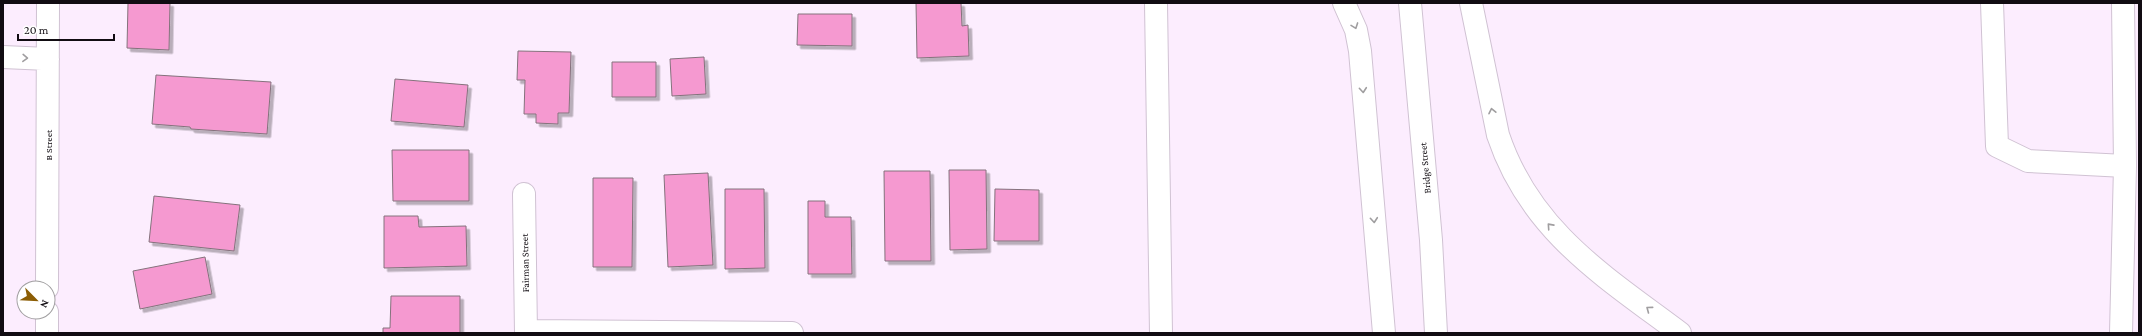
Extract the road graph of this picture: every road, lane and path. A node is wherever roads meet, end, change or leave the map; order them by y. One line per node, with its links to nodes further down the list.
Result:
1 (48, 3): 9 (main road, B Street)
2 (1156, 3): 17 (main road)
3 (1344, 3): 18 (main road, one-way to 18)
4 (1410, 3): 19 (main road, Bridge Street)
5 (1471, 3): 20 (main road, one-way to 5)
6 (1992, 3): 10 (main road)
7 (2123, 3): 10 (main road)
8 (3, 57): 9 (main road, one-way to 9)
9 (48, 59): 12 (main road, B Street)
10 (2124, 166): 21 (main road)
11 (524, 194): 14 (main road, Fairman Street)
12 (47, 280)
13 (47, 320): 15 (main road)
14 (526, 332): 16 (main road)
15 (47, 333)
16 (792, 333)
17 (1161, 333)
18 (1384, 333)
19 (1436, 333)
20 (1680, 333)
21 (2121, 333)

